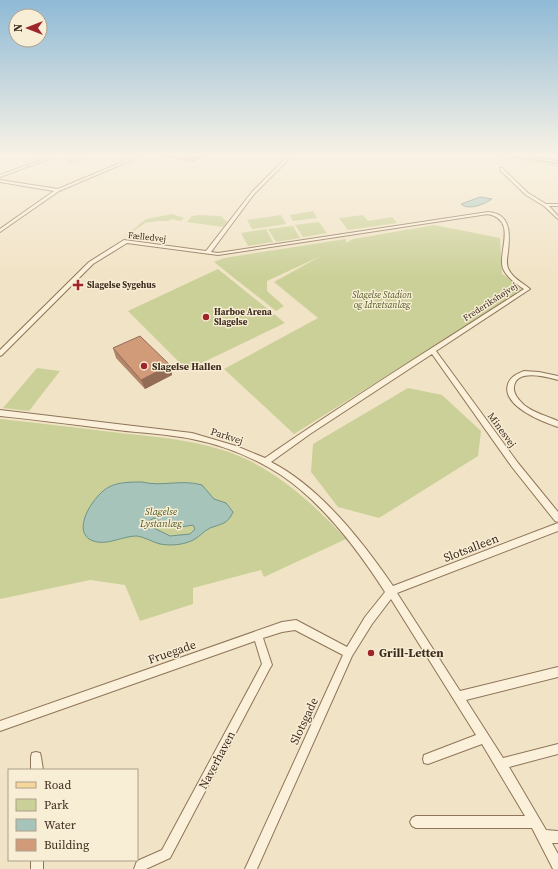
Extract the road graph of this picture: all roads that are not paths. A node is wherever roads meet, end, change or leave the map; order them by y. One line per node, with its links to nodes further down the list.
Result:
1 (49, 197): 7 (street)
2 (250, 197): 8 (street)
3 (532, 197): 4 (street)
4 (545, 205): 5 (street); 6 (street)
5 (558, 205)
6 (558, 218)
7 (0, 231)
8 (207, 253): 9 (street, Frederikshøjvej); 10 (street, Fælledvej)
9 (432, 350): 14 (street, Frederikshøjvej); 15 (street, Minesvej)
10 (0, 354)
11 (558, 378): 13 (street)
12 (0, 413): 14 (street, Parkvej)
13 (558, 424)
14 (265, 462): 17 (street, Parkvej)
15 (558, 518)
16 (558, 527): 17 (street, Slotsalleen)
17 (392, 591): 19 (street, Slotsgade); 21 (street, Parkvej)
18 (258, 636): 19 (street, Fruegade); 22 (street, Fruegade); 34 (street, Naverhaven)
19 (349, 653): 35 (street, Slotsgade)
20 (558, 672): 21 (street)
21 (458, 697): 23 (street, Parkvej)
22 (0, 726)
23 (484, 738): 26 (street); 27 (street, Parkvej)
24 (558, 749): 27 (street)
25 (36, 757): 28 (street)
26 (428, 759)
27 (500, 764): 30 (street, Parkvej)
28 (36, 769)
29 (416, 822): 30 (street)
30 (536, 822): 31 (street, Parkvej)
31 (543, 836): 32 (street); 33 (street, Parkvej)
32 (558, 837)
33 (558, 867)
34 (140, 869)
35 (251, 869)

